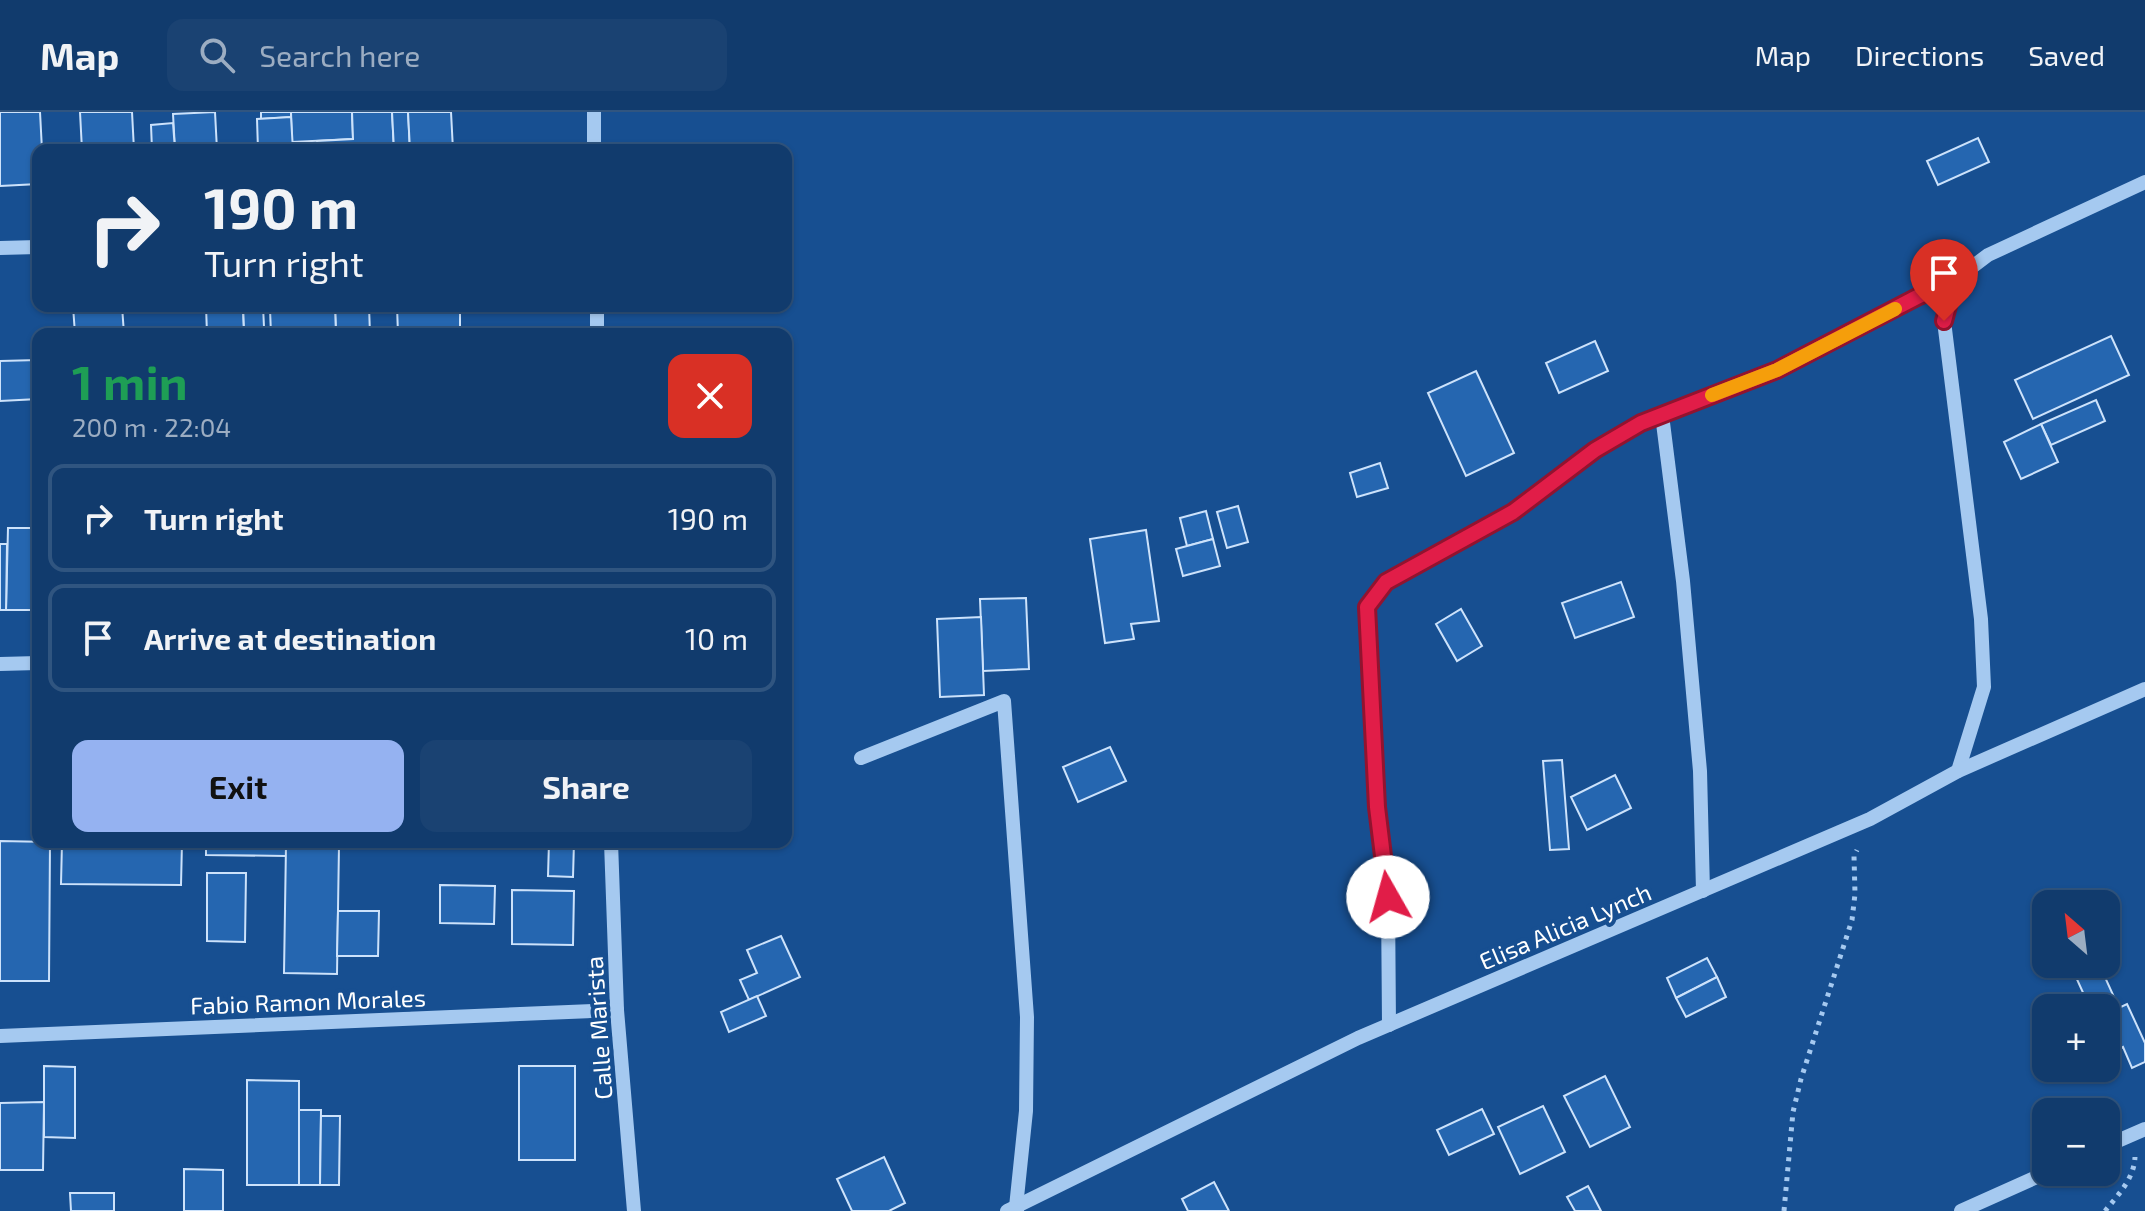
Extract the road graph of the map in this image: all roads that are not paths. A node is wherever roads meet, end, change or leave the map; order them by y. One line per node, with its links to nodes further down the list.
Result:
1 (594, 112): 2 (street); 3 (street)
2 (600, 112)
3 (594, 144)
4 (2145, 182): 7 (street)
5 (32, 247): 6 (street)
6 (0, 248)
7 (1955, 280): 8 (street); 13 (street)
8 (1662, 415): 15 (street); 17 (street)
9 (32, 663): 10 (street)
10 (0, 664)
11 (2145, 689): 13 (street, Elisa Alicia Lynch)
12 (861, 758): 22 (street)
13 (1958, 771): 15 (street, Elisa Alicia Lynch)
14 (611, 848): 16 (street, Calle Marista)
15 (1703, 891): 17 (street, Elisa Alicia Lynch)
16 (617, 1010): 18 (street, Fabio Ramon Morales); 23 (street, Calle Marista)
17 (1389, 1025): 22 (street, Elisa Alicia Lynch)
18 (0, 1036)
19 (2141, 1130): 20 (street)
20 (2120, 1140)
21 (2032, 1179): 24 (street)
22 (1013, 1210)
23 (634, 1211)
24 (1961, 1211)

